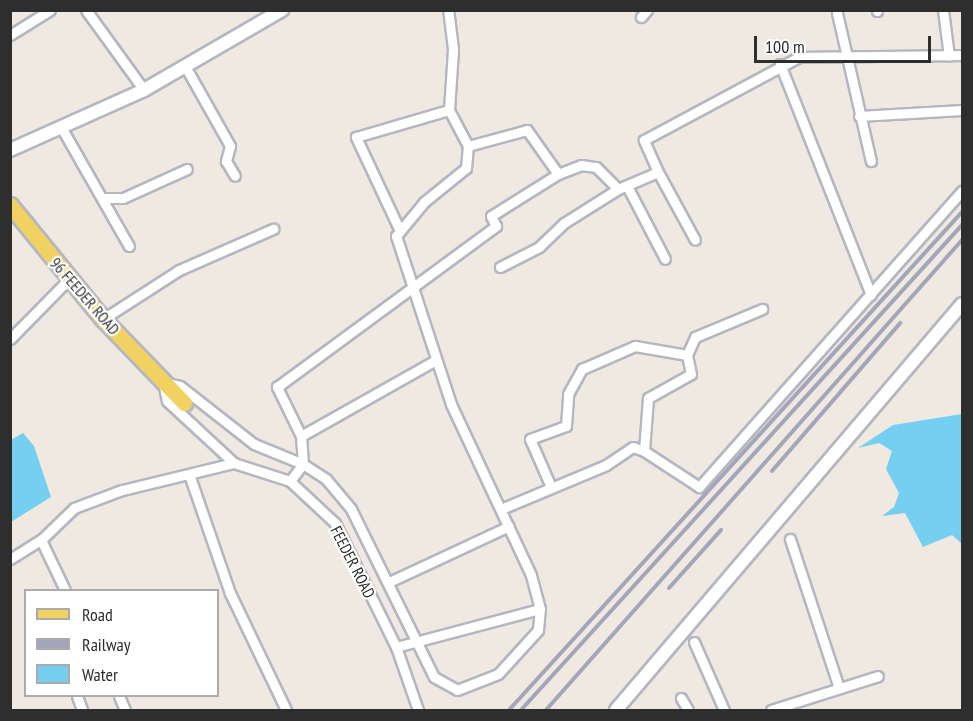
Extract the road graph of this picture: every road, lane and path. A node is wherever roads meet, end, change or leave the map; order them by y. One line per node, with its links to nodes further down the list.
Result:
1 (50, 10): 7 (street)
2 (86, 10): 13 (street)
3 (282, 10): 12 (street)
4 (448, 10): 14 (street)
5 (943, 10): 10 (street)
6 (837, 14): 9 (street)
7 (10, 35)
8 (963, 55): 10 (street)
9 (847, 56): 10 (street); 11 (street); 16 (street)
10 (949, 56)
11 (780, 64): 22 (street); 37 (street)
12 (185, 66): 13 (street); 24 (street)
13 (144, 90): 17 (street)
14 (449, 110): 18 (street); 30 (street)
15 (963, 110): 16 (street)
16 (860, 116): 20 (street)
17 (61, 127): 19 (street); 27 (street)
18 (468, 146): 23 (street); 30 (street)
19 (10, 150)
20 (871, 161)
21 (187, 169): 27 (street)
22 (658, 172): 25 (street); 31 (street)
23 (558, 174): 25 (street); 36 (street)
24 (235, 176)
25 (622, 188): 33 (street); 34 (street)
26 (963, 191): 37 (street)
27 (106, 198): 32 (street)
28 (10, 206): 35 (main road, 96 FEEDER ROAD)
29 (273, 229): 40 (street)
30 (400, 231): 36 (street)
31 (695, 240)
32 (129, 246)
33 (665, 259)
34 (500, 267)
35 (69, 279): 40 (main road, 96 FEEDER ROAD); 41 (street)
36 (410, 288): 43 (street); 46 (street)
37 (871, 295): 47 (street)
38 (963, 304): 71 (street)
39 (762, 309): 42 (street)
40 (103, 319): 44 (main road, 96 FEEDER ROAD)
41 (10, 339)
42 (687, 355): 47 (street); 52 (street)
43 (434, 361): 46 (street); 53 (street)
44 (163, 382): 45 (main road, 96 FEEDER ROAD); 48 (street, FEEDER ROAD); 49 (street)
45 (184, 404)
46 (301, 436): 49 (street)
47 (644, 451): 52 (street)
48 (234, 463): 50 (street); 51 (street, FEEDER ROAD)
49 (303, 464): 51 (street); 58 (street)
50 (190, 477): 56 (street); 68 (street)
51 (290, 481): 63 (street, FEEDER ROAD)
52 (551, 487): 53 (street)
53 (501, 509): 54 (street)
54 (508, 526): 58 (street); 60 (street)
55 (790, 539): 65 (street)
56 (41, 540): 57 (street); 59 (street)
57 (10, 558)
58 (389, 582): 61 (street)
59 (64, 589)
60 (540, 609): 61 (street); 61 (street)
61 (413, 642): 63 (street)
62 (694, 642): 73 (street)
63 (396, 646): 70 (street, FEEDER ROAD)
64 (878, 676): 65 (street)
65 (839, 688): 74 (street)
66 (119, 697): 69 (street)
67 (681, 698): 72 (street)
68 (286, 710)
69 (125, 711)
70 (418, 711)
71 (616, 711)
72 (688, 711)
73 (723, 711)
74 (771, 711)

